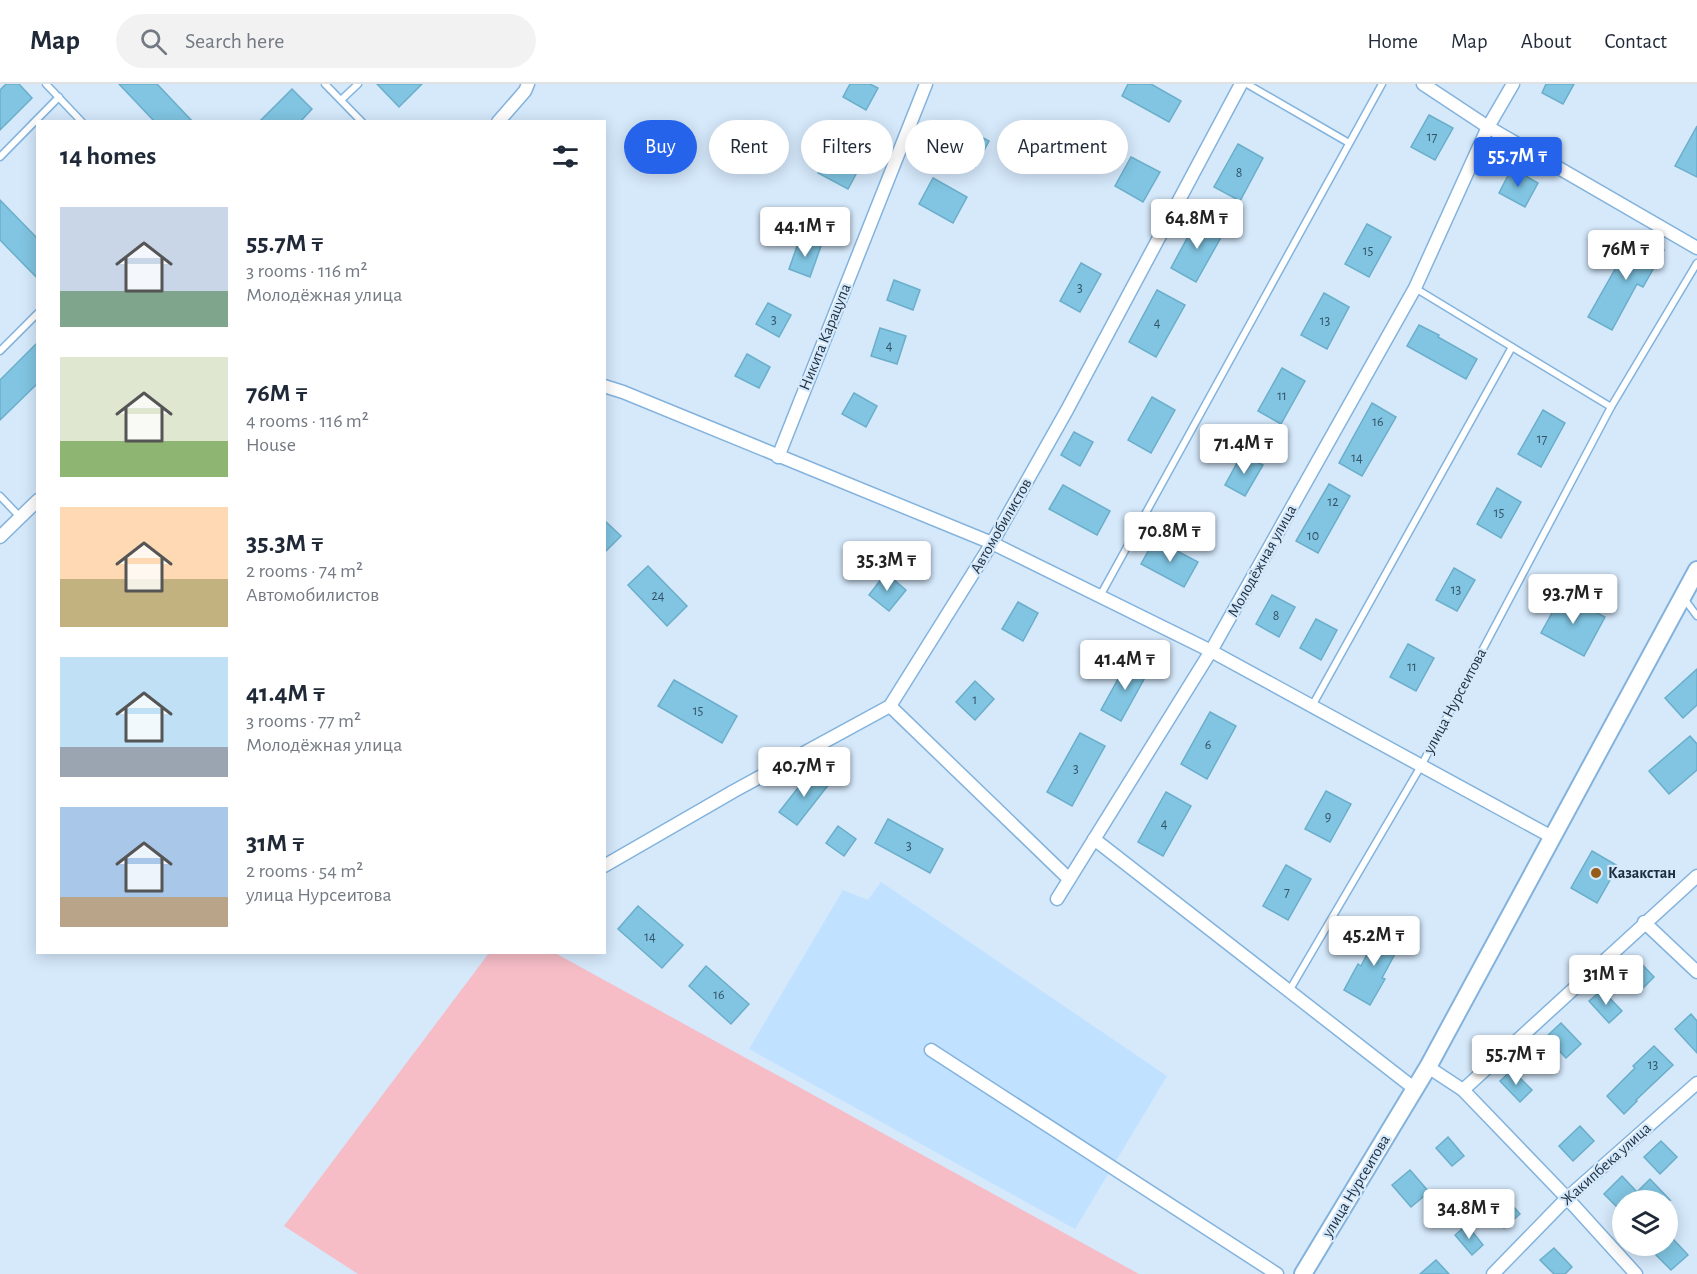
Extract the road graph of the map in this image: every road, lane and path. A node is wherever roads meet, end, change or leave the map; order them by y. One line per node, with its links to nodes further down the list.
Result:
1 (46, 84): 11 (lane)
2 (326, 84): 12 (lane)
3 (358, 84): 12 (lane)
4 (528, 84): 16 (street)
5 (926, 84): 29 (street, Никита Карацупа)
6 (1241, 84): 34 (street, Автомобилистов)
7 (1247, 84): 19 (lane)
8 (1382, 84): 19 (lane)
9 (1423, 84): 18 (street)
10 (1513, 84): 18 (street, Молодёжная улица)
11 (59, 98): 13 (lane); 14 (lane)
12 (342, 100): 15 (lane)
13 (37, 120)
14 (80, 120)
15 (360, 120)
16 (500, 120)
17 (36, 121): 20 (lane)
18 (1488, 127): 21 (street); 23 (street, Молодёжная улица)
19 (1349, 144): 36 (lane)
20 (0, 157)
21 (1697, 248)
22 (1697, 263): 28 (lane, улица Нурсеитова)
23 (1415, 288): 25 (lane); 39 (street, Молодёжная улица)
24 (36, 314): 26 (lane)
25 (1512, 347): 28 (lane); 41 (lane)
26 (0, 351)
27 (606, 387): 29 (street)
28 (1611, 407): 42 (lane, улица Нурсеитова)
29 (778, 457): 34 (street)
30 (0, 496): 32 (lane)
31 (36, 502): 32 (street)
32 (21, 517): 33 (street)
33 (0, 537)
34 (992, 543): 36 (street); 40 (street, Автомобилистов)
35 (1697, 570): 37 (main road, улица Нурсеитова)
36 (1099, 596): 39 (street)
37 (1682, 597): 38 (lane); 43 (main road, улица Нурсеитова)
38 (1697, 616)
39 (1211, 651): 41 (street); 44 (street, Молодёжная улица)
40 (890, 706): 45 (street, Автомобилистов); 47 (street)
41 (1312, 706): 42 (street)
42 (1421, 765): 43 (street); 51 (lane, улица Нурсеитова)
43 (1552, 837): 53 (main road, улица Нурсеитова)
44 (1094, 839): 47 (street, Молодёжная улица); 51 (street)
45 (606, 865)
46 (1697, 876): 49 (street)
47 (1069, 879): 48 (street, Молодёжная улица)
48 (1057, 898)
49 (1644, 922): 50 (street); 56 (street)
50 (1697, 972)
51 (1289, 991): 55 (street)
52 (931, 1050): 58 (street)
53 (1428, 1067): 55 (main road, улица Нурсеитова); 56 (street)
54 (1697, 1083): 57 (street, Жакипбека улица)
55 (1415, 1089): 59 (main road, улица Нурсеитова)
56 (1463, 1090): 57 (street)
57 (1567, 1197): 60 (street, Жакипбека улица); 61 (street)
58 (1277, 1274)
59 (1303, 1274)
60 (1493, 1274)
61 (1636, 1274)

